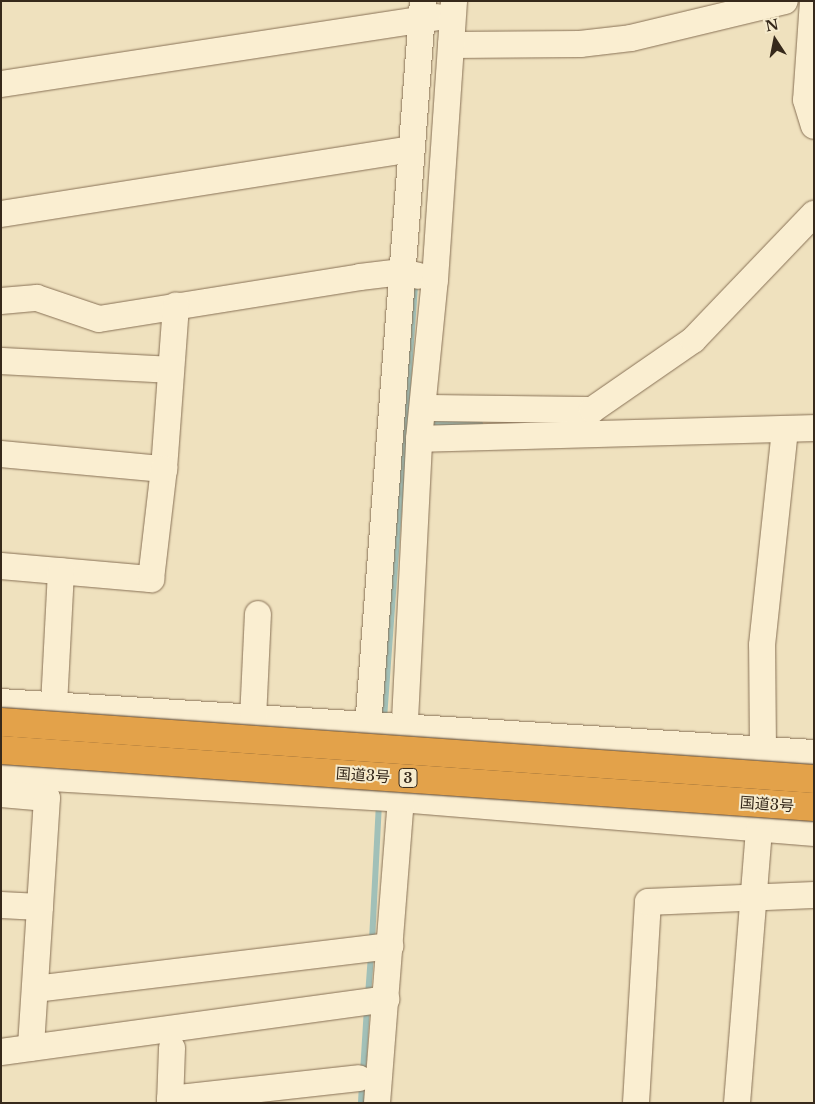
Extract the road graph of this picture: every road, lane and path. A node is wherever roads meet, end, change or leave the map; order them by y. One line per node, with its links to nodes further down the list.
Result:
1 (785, 1): 5 (street)
2 (814, 1): 7 (street)
3 (454, 7): 4 (street); 5 (street)
4 (422, 10): 6 (street); 8 (street)
5 (451, 45): 12 (street)
6 (1, 84)
7 (814, 126)
8 (411, 149): 9 (street); 11 (street)
9 (1, 214)
10 (814, 214): 17 (street)
11 (402, 272): 12 (street); 14 (street); 30 (street)
12 (435, 280): 17 (street)
13 (1, 301): 14 (street)
14 (176, 305): 16 (street)
15 (1, 361): 16 (street)
16 (170, 370): 22 (street)
17 (423, 408): 20 (street)
18 (814, 428): 19 (street)
19 (785, 430): 20 (street); 33 (street)
20 (420, 439): 31 (street)
21 (1, 454): 22 (street)
22 (164, 469): 24 (street)
23 (1, 566): 24 (street)
24 (61, 571): 27 (street)
25 (258, 614): 28 (street)
26 (1, 702): 27 (street)
27 (54, 705): 28 (street)
28 (253, 718): 30 (street)
29 (1, 722): 36 (highway, 国道3号 / 3, bridge)
30 (368, 727): 31 (street)
31 (402, 728): 33 (street); 38 (street)
32 (1, 750): 39 (highway, 国道3号 / 3, bridge)
33 (763, 750): 34 (street)
34 (814, 753)
35 (1, 775): 38 (street)
36 (814, 778)
37 (1, 794): 45 (street)
38 (401, 799): 40 (street); 46 (street)
39 (814, 807)
40 (759, 829): 41 (street); 43 (street)
41 (814, 832)
42 (814, 895): 43 (street)
43 (752, 898): 55 (street); 56 (street)
44 (1, 905): 45 (street)
45 (40, 907): 47 (street)
46 (390, 946): 47 (street); 48 (street)
47 (35, 989): 49 (street)
48 (386, 999): 49 (street); 54 (street)
49 (31, 1048): 51 (street)
50 (172, 1048): 53 (street)
51 (1, 1052)
52 (359, 1078): 53 (street)
53 (170, 1101)
54 (377, 1103)
55 (636, 1103)
56 (737, 1103)

